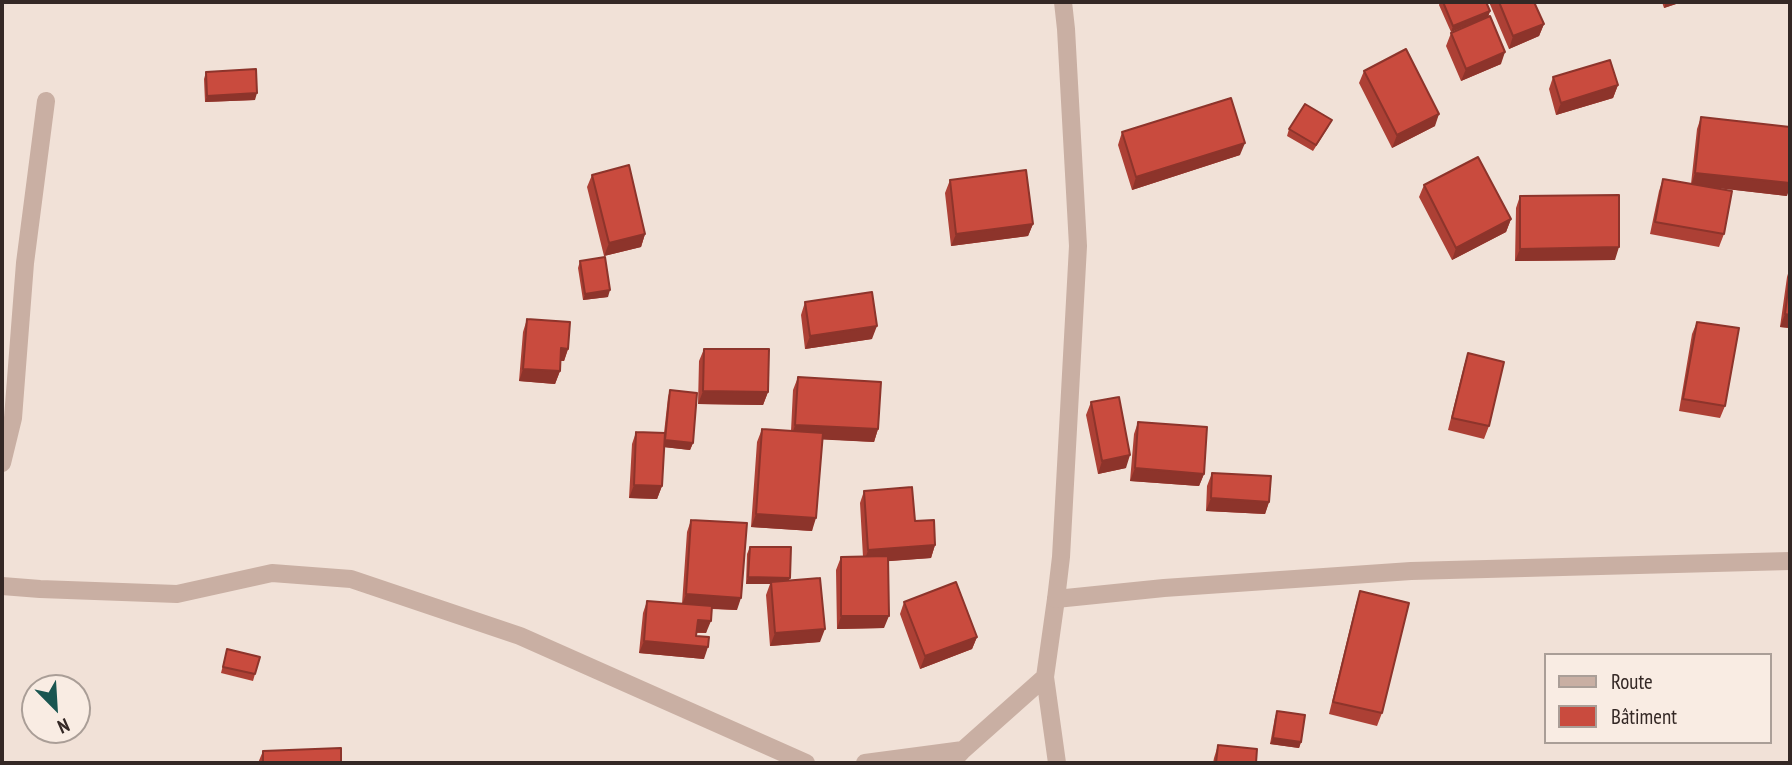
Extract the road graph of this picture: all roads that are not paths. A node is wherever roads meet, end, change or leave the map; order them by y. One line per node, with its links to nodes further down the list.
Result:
1 (1063, 2): 6 (street)
2 (46, 101): 3 (street)
3 (2, 463)
4 (1790, 561): 6 (street)
5 (2, 586): 9 (street)
6 (1056, 600): 7 (street)
7 (1045, 677): 8 (street); 11 (street)
8 (957, 757): 10 (street)
9 (806, 763)
10 (865, 763)
11 (1057, 763)

